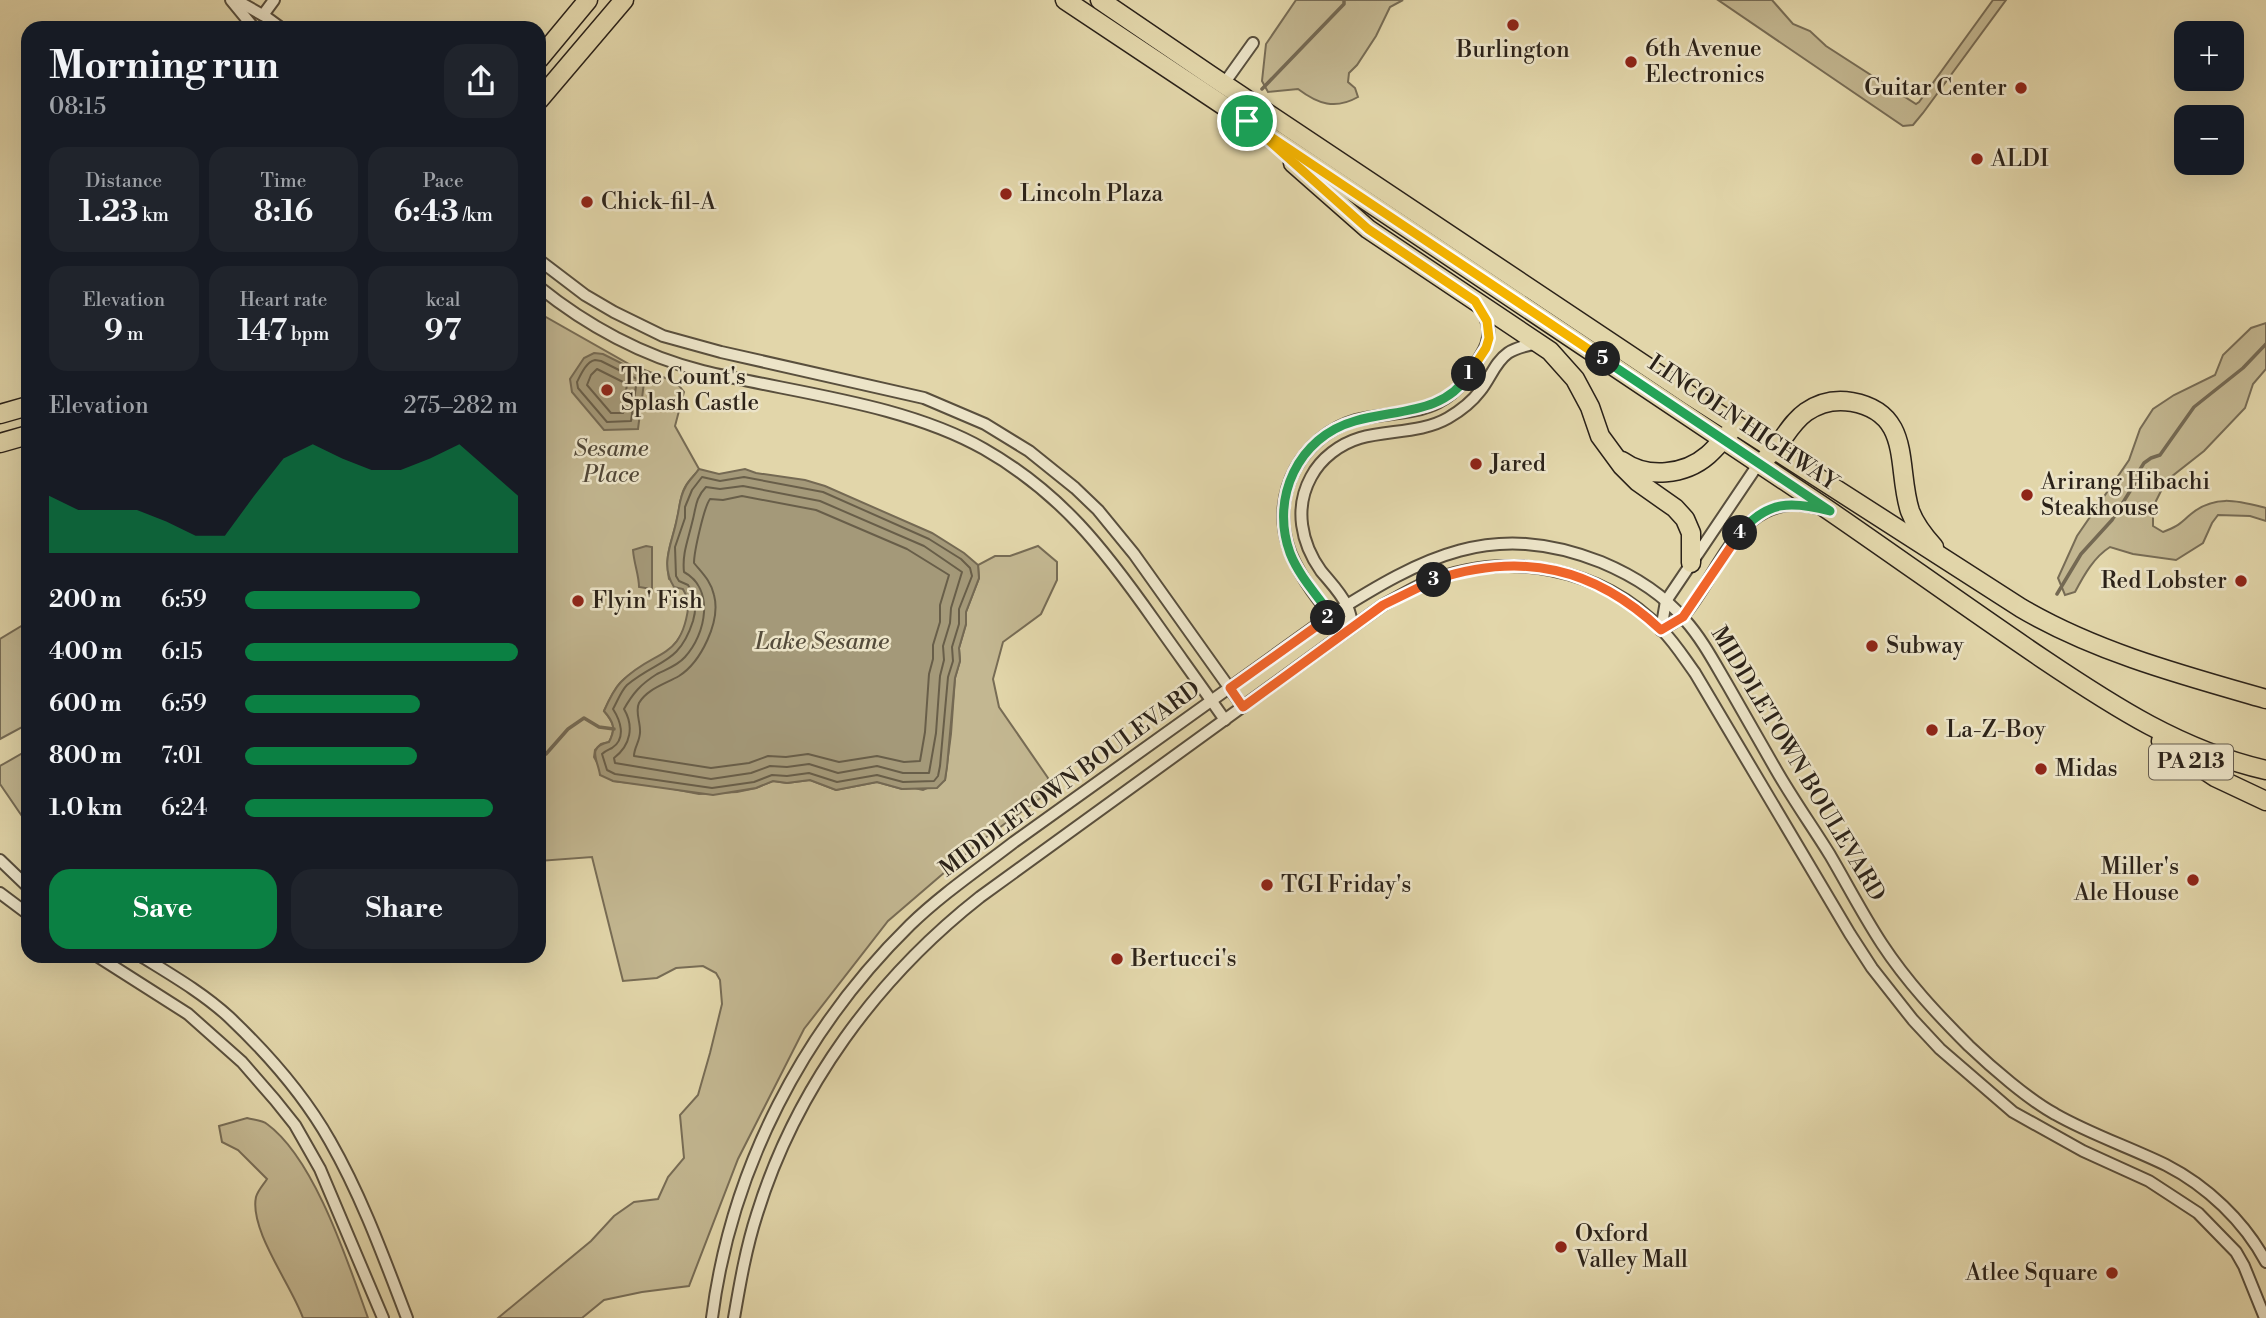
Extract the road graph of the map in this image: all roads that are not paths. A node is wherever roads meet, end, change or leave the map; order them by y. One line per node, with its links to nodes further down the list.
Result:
1 (234, 0): 7 (street); 8 (street)
2 (274, 0): 7 (street)
3 (588, 0): 11 (main road)
4 (624, 0): 13 (main road)
5 (1065, 0): 14 (main road, LINCOLN HIGHWAY)
6 (1100, 0): 12 (main road, LINCOLN HIGHWAY)
7 (263, 15): 9 (street)
8 (249, 21)
9 (271, 21)
10 (1253, 43): 12 (street)
11 (546, 50)
12 (1223, 85): 14 (main road, LINCOLN HIGHWAY)
13 (546, 92)
14 (1248, 111): 17 (main road); 21 (main road, LINCOLN HIGHWAY); 23 (main road, LINCOLN HIGHWAY)
15 (546, 265): 37 (street)
16 (546, 292): 39 (street)
17 (1475, 301): 18 (main road); 33 (street)
18 (1539, 344): 26 (main road); 32 (street)
19 (21, 408): 20 (main road)
20 (0, 414)
21 (1737, 426): 23 (main road); 25 (main road, LINCOLN HIGHWAY)
22 (21, 437): 24 (main road)
23 (1723, 439): 26 (main road); 27 (main road, LINCOLN HIGHWAY)
24 (0, 443)
25 (1774, 450): 27 (main road); 30 (main road, LINCOLN HIGHWAY); 30 (main road)
26 (1611, 451): 29 (main road)
27 (1759, 463): 28 (main road, LINCOLN HIGHWAY); 29 (street)
28 (1830, 511): 34 (street); 41 (main road, LINCOLN HIGHWAY)
29 (1691, 563): 31 (street)
30 (1951, 564): 38 (main road, LINCOLN HIGHWAY)
31 (1666, 601): 32 (street, MIDDLETOWN BOULEVARD); 34 (street, MIDDLETOWN BOULEVARD); 36 (street)
32 (1347, 605): 33 (street, MIDDLETOWN BOULEVARD); 35 (street)
33 (1331, 615): 35 (street); 37 (street, MIDDLETOWN BOULEVARD)
34 (1683, 617): 36 (street); 51 (street, MIDDLETOWN BOULEVARD)
35 (1353, 626): 36 (street, MIDDLETOWN BOULEVARD); 40 (street, MIDDLETOWN BOULEVARD)
36 (1661, 630): 56 (street, MIDDLETOWN BOULEVARD)
37 (1230, 688): 39 (street, MIDDLETOWN BOULEVARD); 40 (street)
38 (2266, 699)
39 (1212, 701): 42 (street); 54 (street, MIDDLETOWN BOULEVARD)
40 (1243, 707): 42 (street, MIDDLETOWN BOULEVARD)
41 (2122, 712): 43 (main road, LINCOLN HIGHWAY); 44 (main road, PA 213)
42 (1225, 720): 55 (street, MIDDLETOWN BOULEVARD)
43 (2266, 770)
44 (2266, 802)
45 (0, 860): 46 (street)
46 (21, 880)
47 (0, 893): 48 (street)
48 (21, 909)
49 (108, 963): 52 (street)
50 (152, 963): 53 (street)
51 (2266, 1262)
52 (383, 1318)
53 (407, 1318)
54 (712, 1318)
55 (734, 1318)
56 (2266, 1318)

